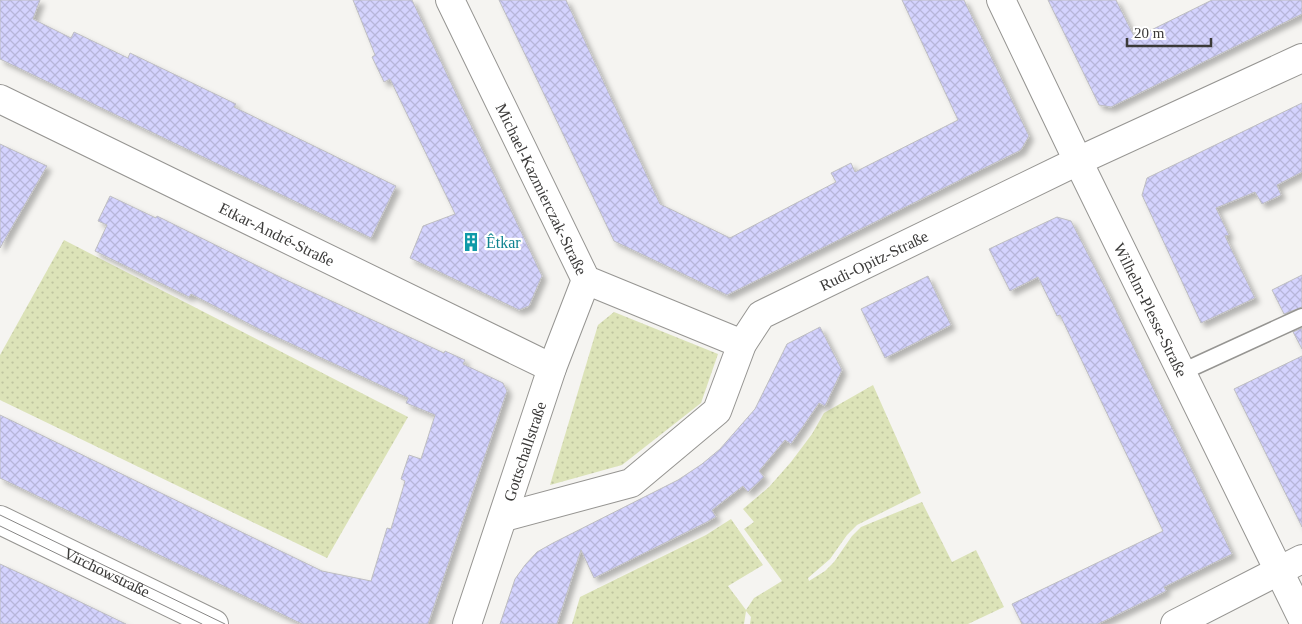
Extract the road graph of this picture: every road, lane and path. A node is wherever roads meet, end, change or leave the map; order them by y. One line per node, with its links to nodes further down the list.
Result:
1 (450, 0): 6 (street, Michael-Kazmierczak-Straße)
2 (1001, 0): 5 (street, Wilhelm-Plesse-Straße)
3 (1302, 58): 5 (street, Rudi-Opitz-Straße)
4 (0, 99): 9 (street, Etkar-André-Straße)
5 (1078, 161): 8 (street, Rudi-Opitz-Straße); 10 (street, Wilhelm-Plesse-Straße)
6 (586, 280): 8 (street, Michael-Kazmierczak-Straße); 9 (street, Gottschallstraße)
7 (1302, 316): 10 (lane)
8 (742, 344): 11 (street, Rudi-Opitz-Straße)
9 (552, 368): 11 (street, Gottschallstraße)
10 (1182, 372): 13 (street, Wilhelm-Plesse-Straße)
11 (504, 517): 16 (street, Gottschallstraße)
12 (0, 520): 15 (street, Virchowstraße)
13 (1291, 565): 14 (street, Wilhelm-Plesse-Straße); 17 (street)
14 (1302, 618)
15 (214, 624)
16 (467, 624)
17 (1175, 624)

